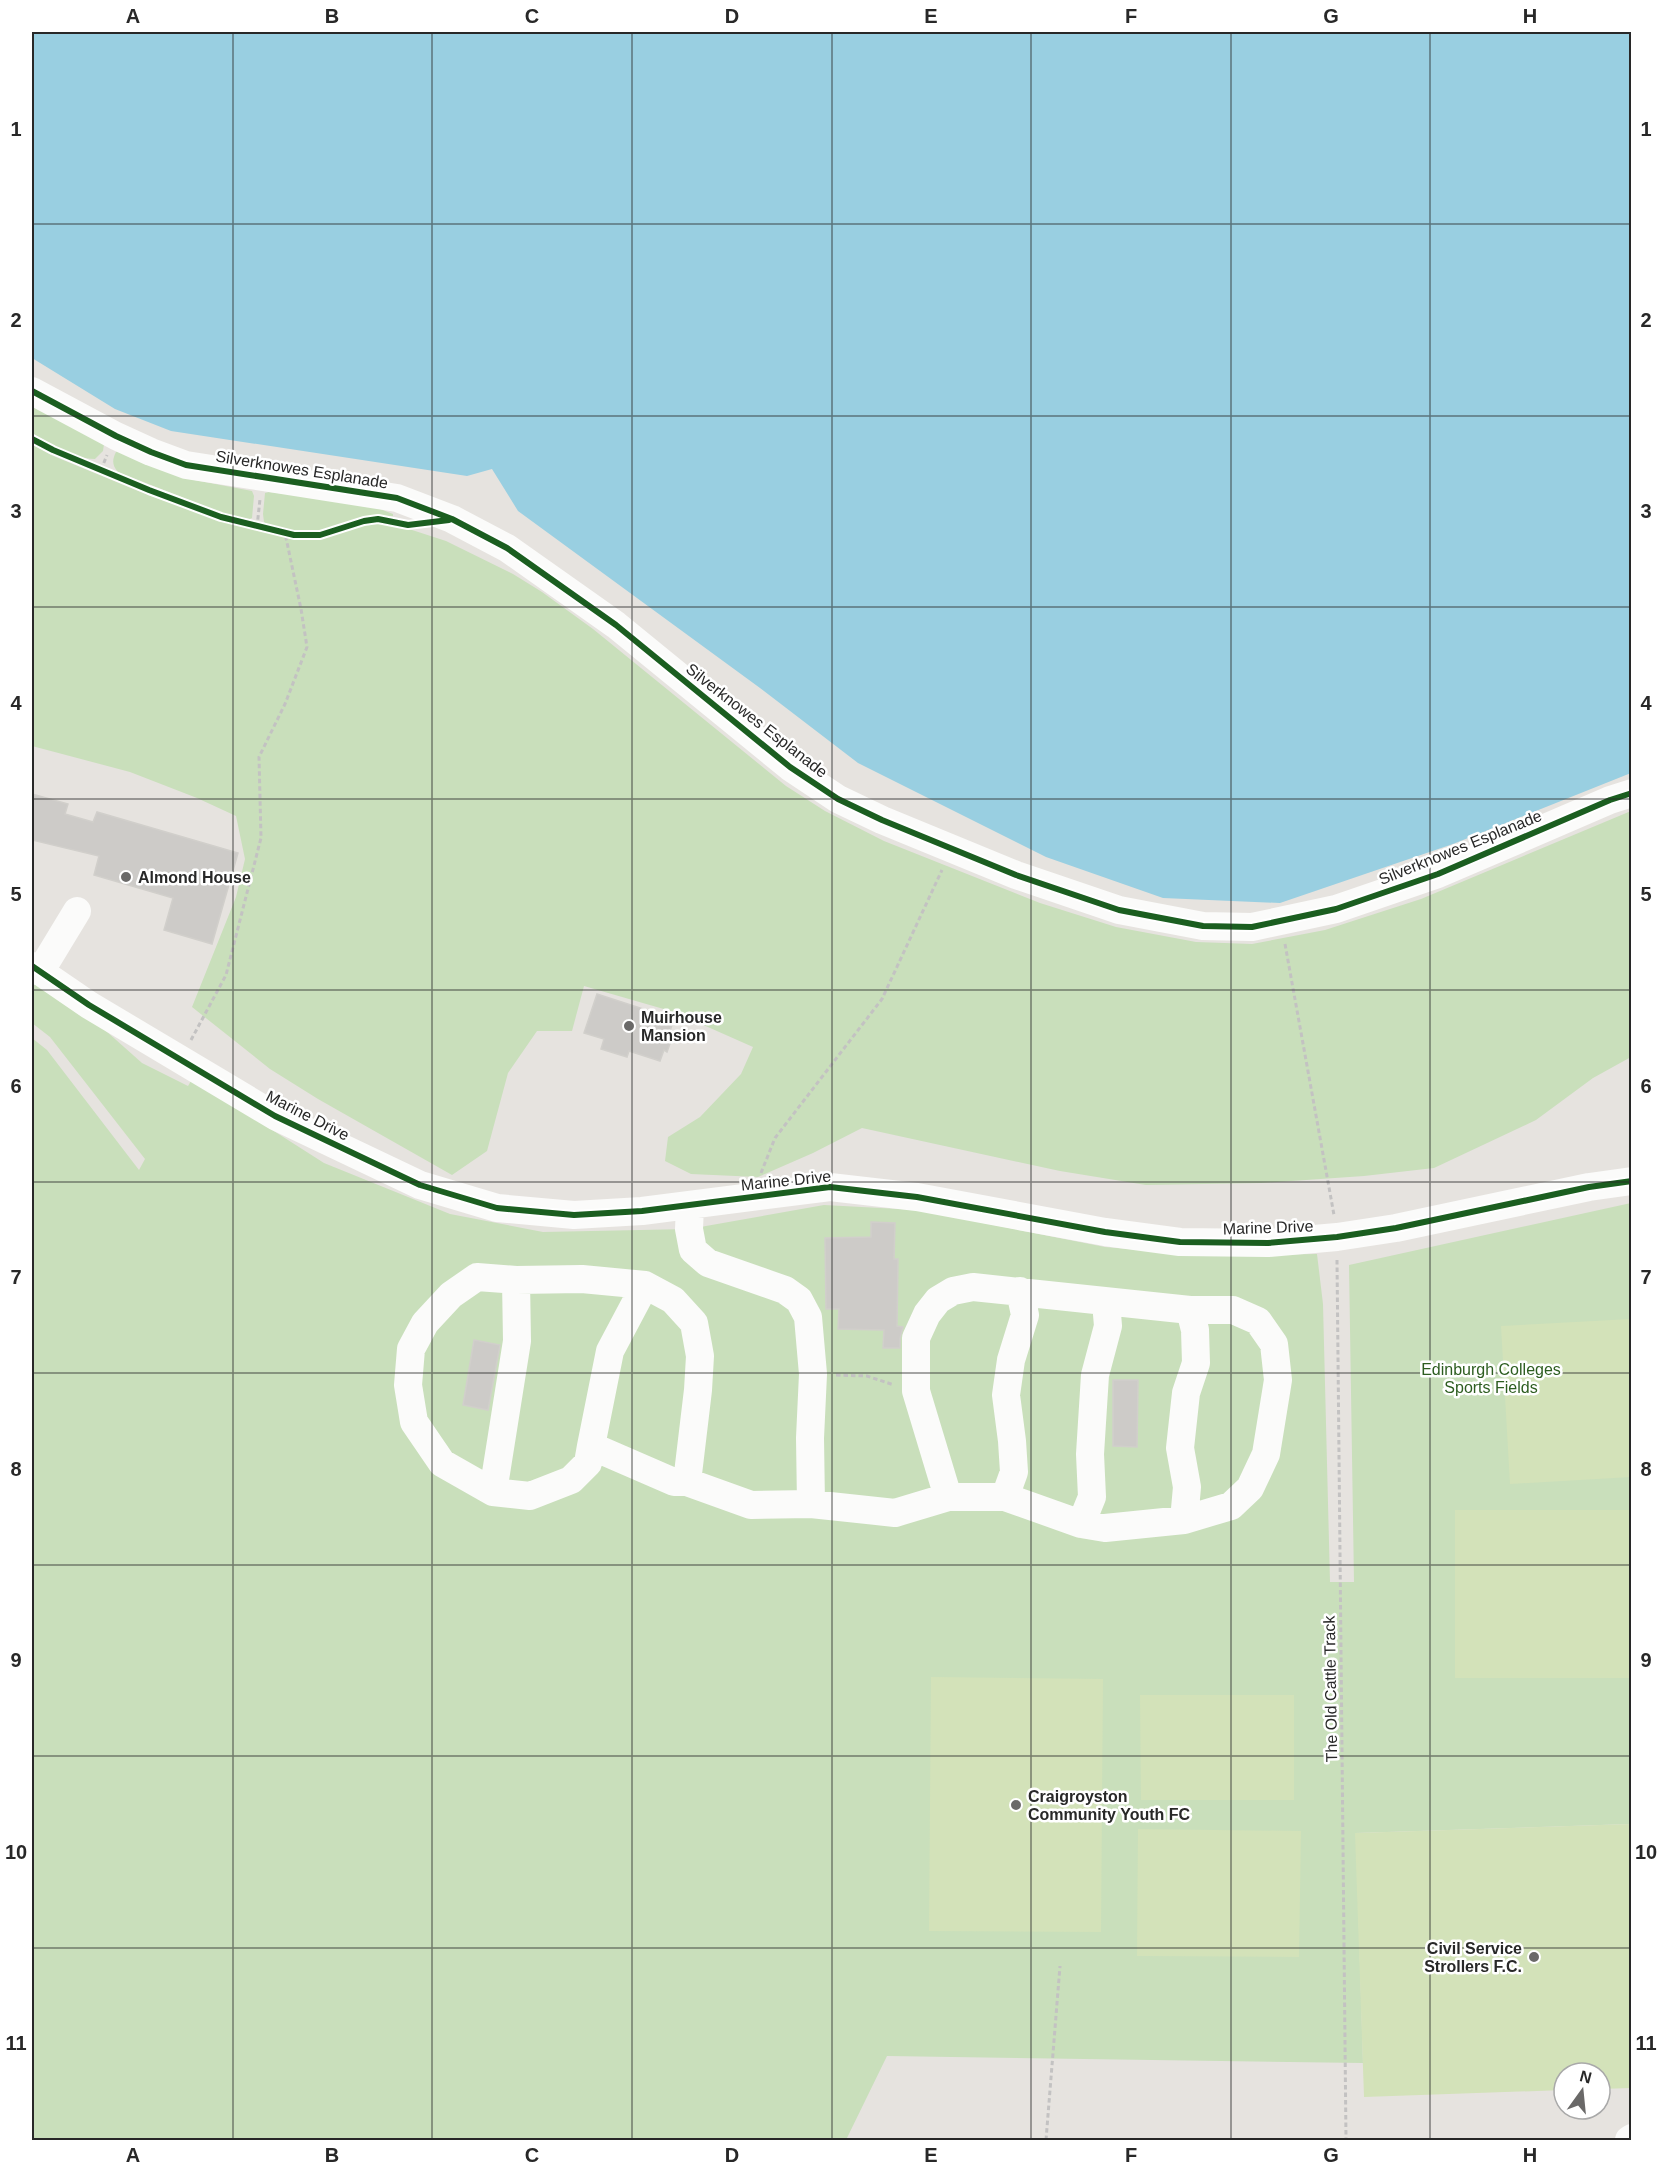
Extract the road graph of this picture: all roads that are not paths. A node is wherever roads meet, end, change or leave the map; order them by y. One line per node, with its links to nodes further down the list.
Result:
1 (32, 391): 2 (street, Silverknowes Esplanade)
2 (1632, 793)
3 (77, 911): 4 (street)
4 (36, 969): 6 (street, Marine Drive)
5 (1632, 1181): 6 (street, Marine Drive)
6 (690, 1206): 17 (street)
7 (516, 1280): 8 (street); 14 (street); 14 (street)
8 (645, 1285): 12 (street); 13 (street)
9 (1020, 1291): 10 (street); 15 (street); 16 (street)
10 (1106, 1302): 11 (street); 19 (street)
11 (1190, 1310): 18 (street); 18 (street)
12 (591, 1446): 13 (street); 14 (street)
13 (687, 1482): 17 (street)
14 (493, 1492)
15 (948, 1497): 16 (street); 17 (street)
16 (1005, 1497): 19 (street)
17 (811, 1504)
18 (1184, 1520): 19 (street)
19 (1081, 1524)

